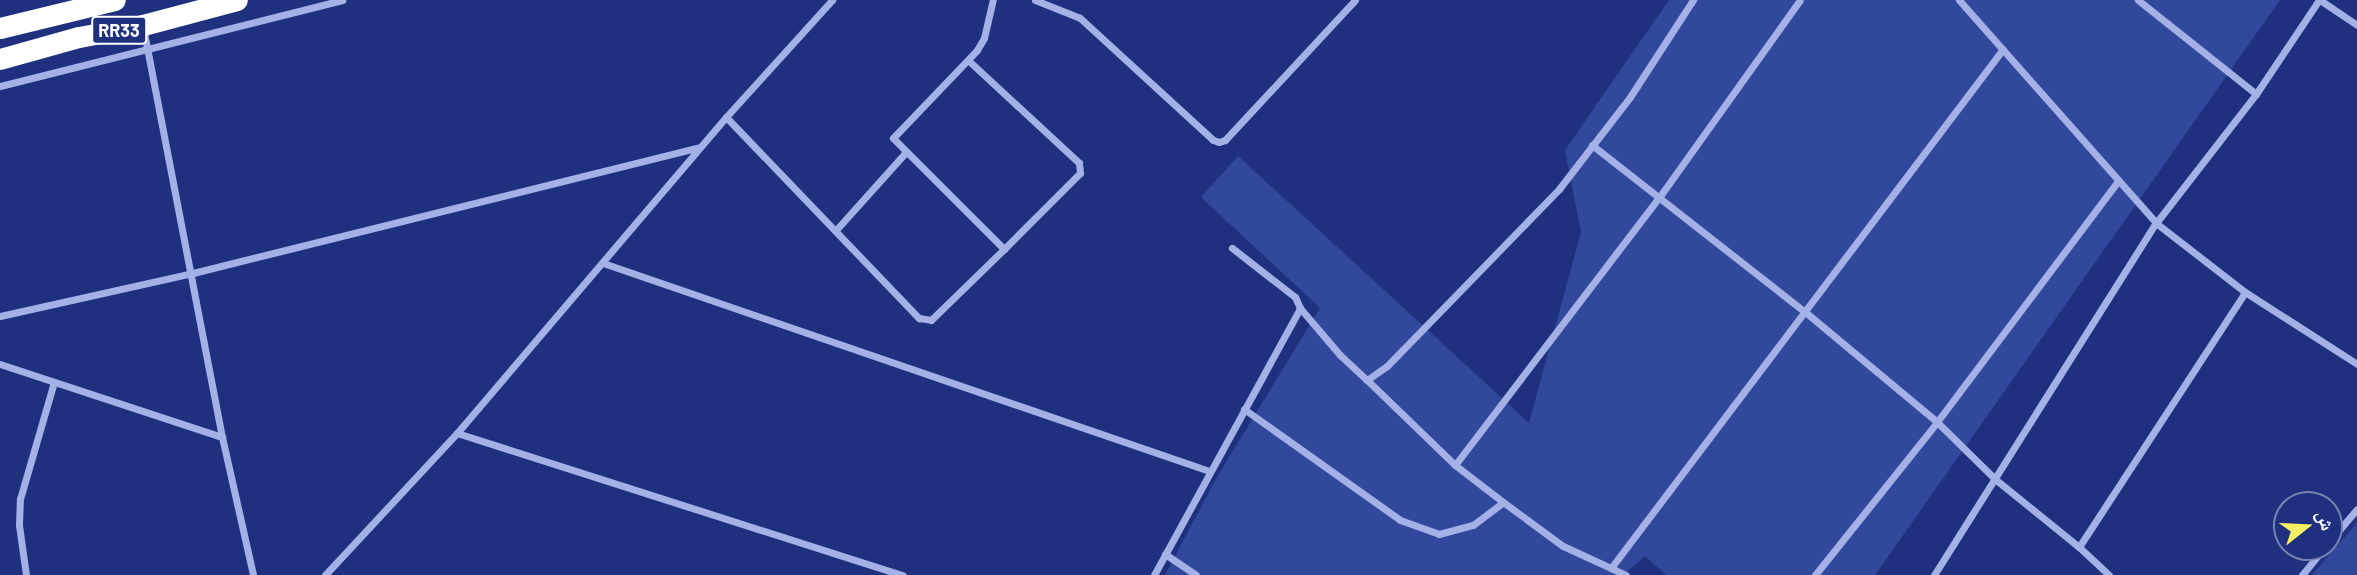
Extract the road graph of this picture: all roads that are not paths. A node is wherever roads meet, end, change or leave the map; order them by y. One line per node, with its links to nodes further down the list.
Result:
1 (115, 0): 15 (highway, RR33)
2 (237, 0): 13 (highway, RR33)
3 (342, 0): 16 (street)
4 (832, 0): 22 (street)
5 (993, 0): 19 (street)
6 (1035, 0): 7 (street)
7 (1355, 0)
8 (1693, 0): 23 (street)
9 (1800, 0): 27 (street)
10 (1959, 0): 17 (street)
11 (2138, 0): 21 (street)
12 (2320, 0): 14 (street); 21 (street)
13 (143, 25): 16 (street); 18 (highway, RR33)
14 (2357, 25)
15 (0, 28)
16 (147, 49): 20 (street); 33 (street)
17 (2003, 49): 26 (street); 36 (street)
18 (0, 59)
19 (969, 61): 25 (street); 30 (street)
20 (0, 86)
21 (2256, 94): 28 (street)
22 (726, 117): 24 (street); 29 (street)
23 (1592, 145): 27 (street); 40 (street)
24 (700, 148): 32 (street); 33 (street)
25 (905, 153): 29 (street); 30 (street)
26 (2119, 181): 28 (street); 43 (street)
27 (1658, 199): 36 (street); 46 (street)
28 (2156, 223): 34 (street); 48 (street)
29 (836, 230): 30 (street)
30 (1004, 248)
31 (1233, 248): 35 (street)
32 (603, 263): 44 (street); 47 (street)
33 (193, 273): 37 (street); 45 (street)
34 (2245, 292): 39 (street); 52 (street)
35 (1300, 308): 40 (street); 42 (street)
36 (1804, 311): 43 (street); 55 (street)
37 (0, 316)
38 (0, 364): 41 (street)
39 (2357, 364)
40 (1367, 380): 46 (street)
41 (54, 382): 45 (street); 56 (street)
42 (1244, 409): 47 (street); 49 (street)
43 (1937, 422): 48 (street); 63 (street)
44 (457, 433): 58 (street); 59 (street)
45 (222, 437): 57 (street)
46 (1455, 465): 49 (street)
47 (1209, 471): 53 (street)
48 (1995, 479): 52 (street); 64 (street)
49 (1503, 502): 55 (street)
50 (2356, 513): 51 (street)
51 (2343, 527)
52 (2079, 547): 65 (street)
53 (1165, 554): 60 (street); 61 (street)
54 (2314, 561): 66 (street)
55 (1611, 568): 62 (street)
56 (26, 575)
57 (253, 575)
58 (325, 575)
59 (903, 575)
60 (1154, 575)
61 (1196, 575)
62 (1626, 575)
63 (1815, 575)
64 (1934, 575)
65 (2109, 575)
66 (2302, 575)

